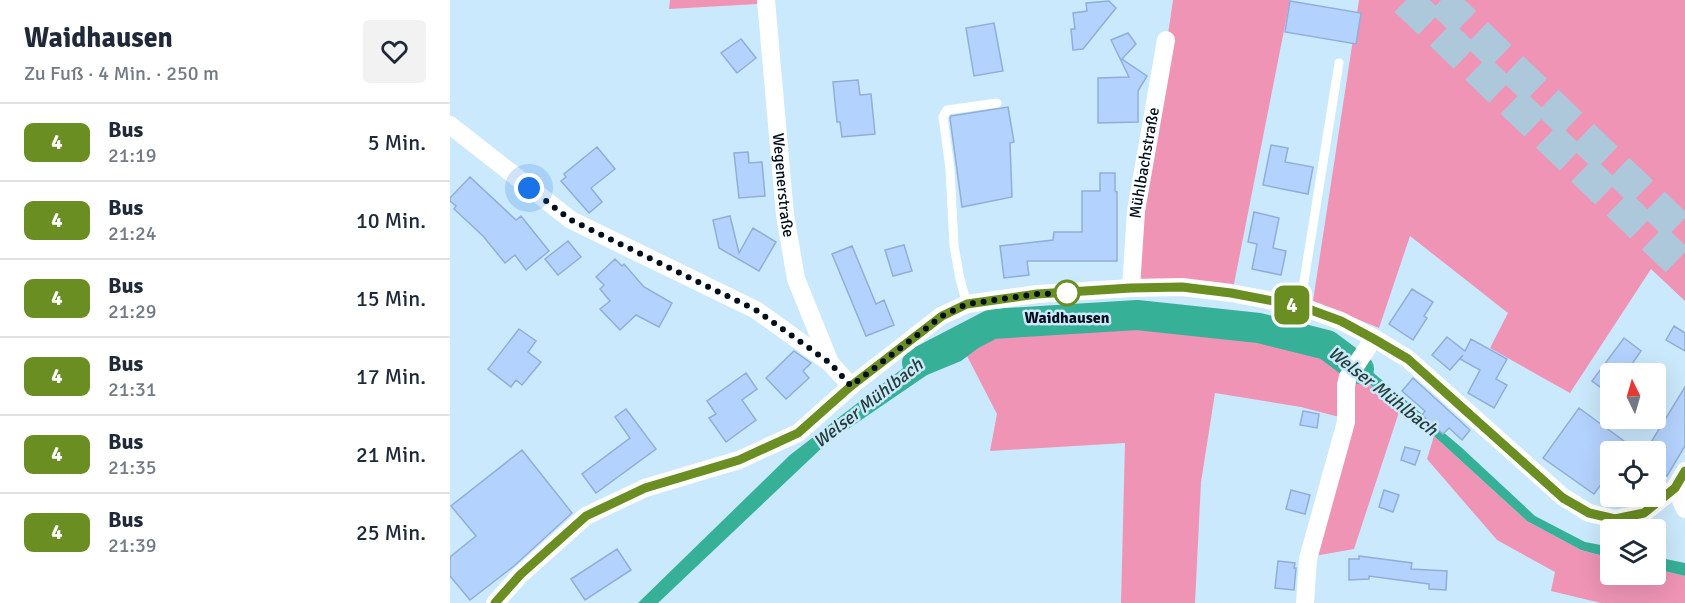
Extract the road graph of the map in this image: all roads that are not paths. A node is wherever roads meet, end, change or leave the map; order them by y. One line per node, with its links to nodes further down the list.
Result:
1 (766, 0): 10 (street, Wegenerstraße)
2 (1166, 40): 6 (street, Mühlbachstraße)
3 (1339, 63): 8 (lane)
4 (997, 103): 7 (lane)
5 (450, 125): 10 (street)
6 (1131, 288): 7 (street); 8 (street)
7 (967, 304): 11 (street)
8 (1300, 306): 9 (street)
9 (1369, 346): 13 (street); 16 (street)
10 (830, 363): 11 (street)
11 (851, 386): 15 (street)
12 (1685, 471): 13 (street)
13 (1675, 488): 14 (street)
14 (1685, 509)
15 (495, 603)
16 (1305, 603)

